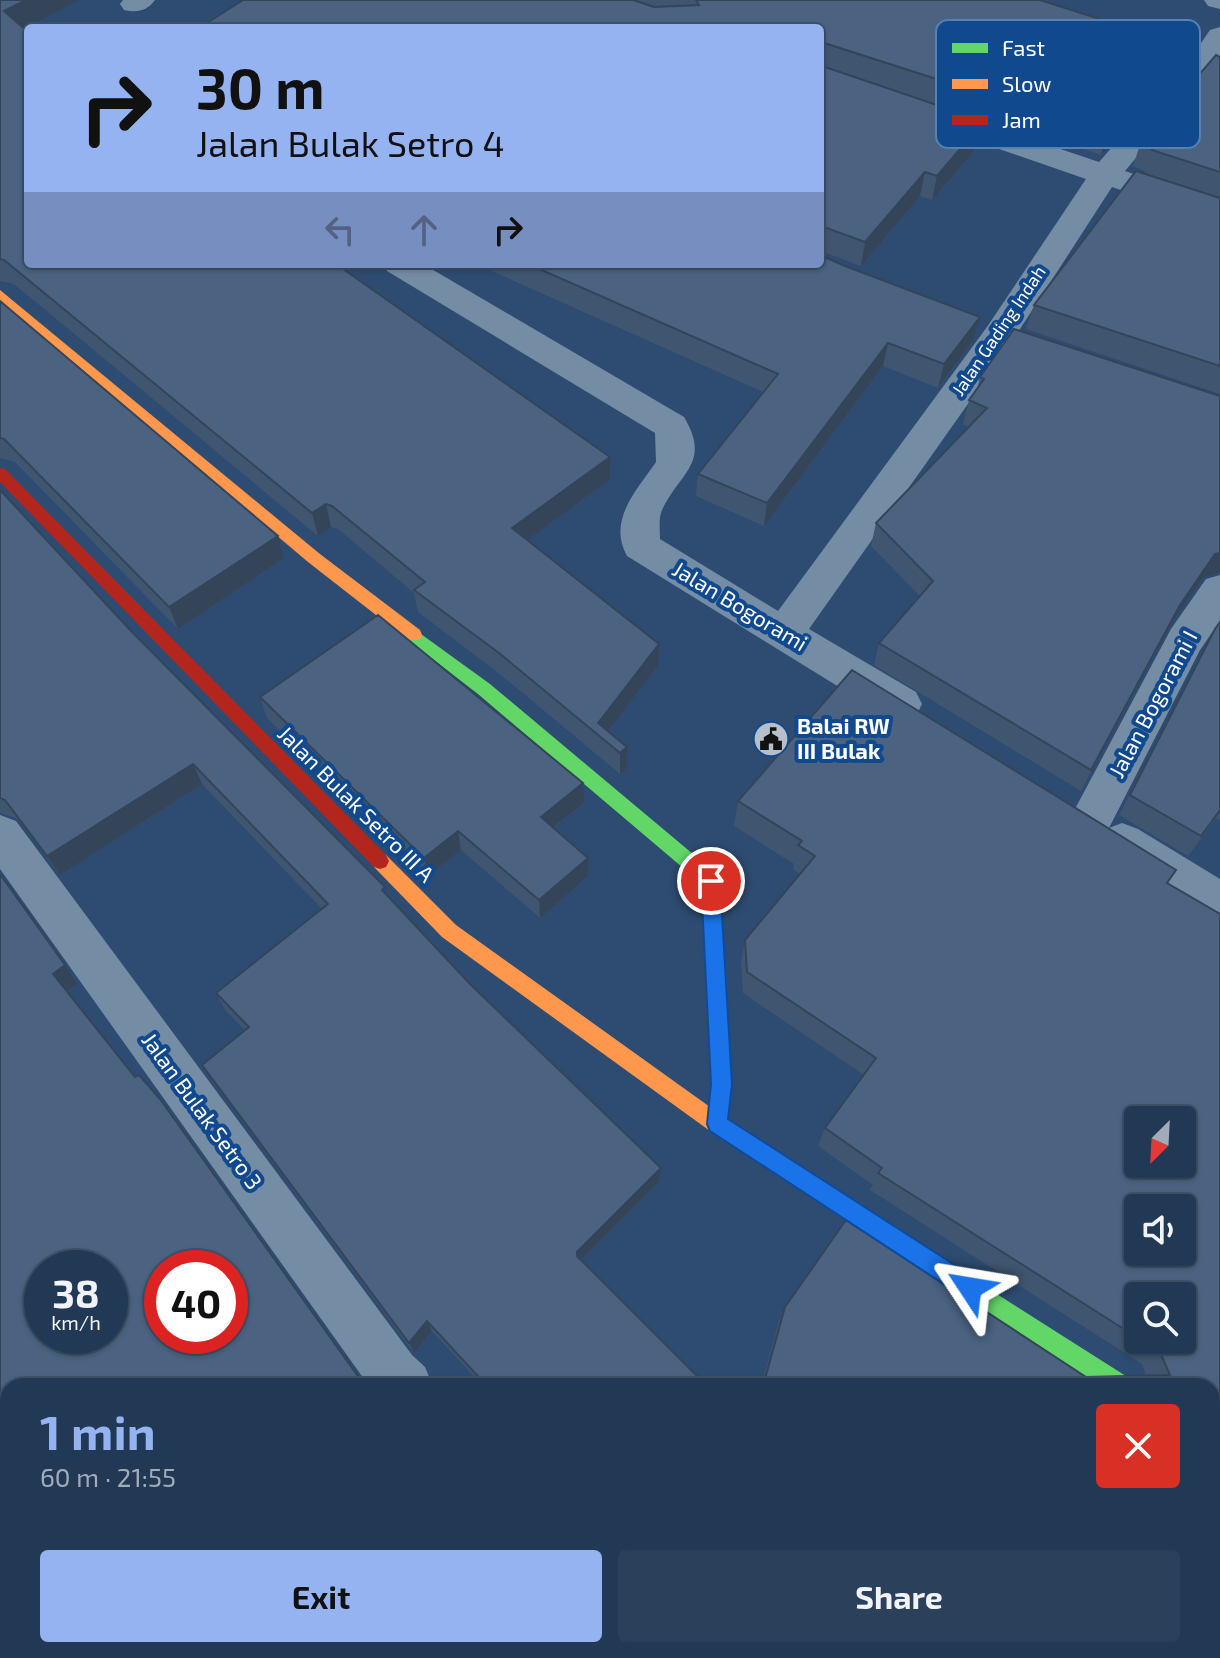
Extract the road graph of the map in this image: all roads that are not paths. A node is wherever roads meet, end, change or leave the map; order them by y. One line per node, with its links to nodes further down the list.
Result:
1 (1220, 36): 2 (street, Jalan Gading Indah)
2 (1200, 60)
3 (824, 78): 4 (street)
4 (936, 117)
5 (1026, 148): 7 (street)
6 (1127, 148): 7 (street, Jalan Gading Indah)
7 (1104, 175): 8 (street); 13 (street, Jalan Gading Indah)
8 (1220, 214)
9 (406, 268): 13 (street, Jalan Bogorami)
10 (0, 294): 17 (street)
11 (0, 473): 17 (street, Jalan Bulak Setro III A)
12 (1220, 590): 16 (street, Jalan Bogorami I)
13 (785, 632): 14 (street, Jalan Bogorami)
14 (931, 723)
15 (0, 834): 18 (street, Jalan Bulak Setro 3)
16 (1220, 903)
17 (717, 1124): 19 (street, Jalan Bulak Setro III A)
18 (397, 1378)
19 (1109, 1378)

